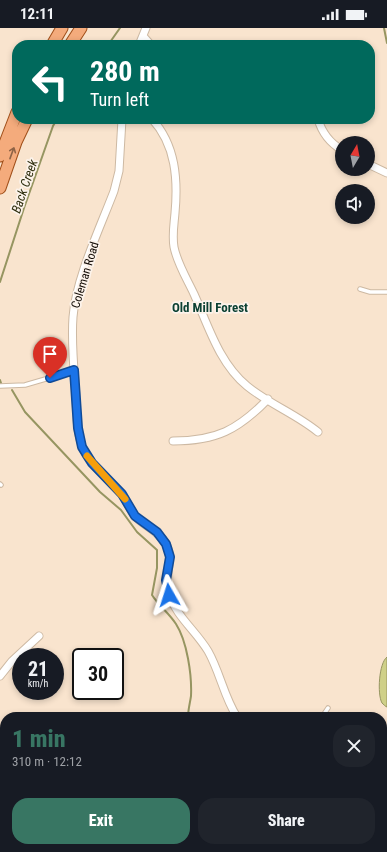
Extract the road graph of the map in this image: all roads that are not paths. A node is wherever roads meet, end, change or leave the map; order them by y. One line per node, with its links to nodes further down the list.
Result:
1 (62, 28): 5 (main road)
2 (80, 28): 6 (main road)
3 (146, 28): 4 (street)
4 (143, 36): 7 (street); 8 (street)
5 (55, 40)
6 (73, 40)
7 (141, 40)
8 (147, 40)
9 (12, 124): 15 (main road)
10 (25, 124): 18 (main road, one-way to 10)
11 (122, 124): 21 (street, Coleman Road)
12 (157, 124): 23 (street)
13 (320, 124): 14 (street)
14 (335, 145)
15 (0, 156)
16 (375, 167): 17 (street)
17 (387, 172)
18 (0, 188)
19 (360, 289): 20 (lane)
20 (387, 292)
21 (74, 370): 22 (lane); 29 (street, Coleman Road)
22 (0, 386)
23 (268, 400): 24 (street); 25 (street)
24 (318, 432)
25 (173, 441)
26 (39, 636): 27 (street)
27 (0, 676)
28 (328, 708): 30 (lane)
29 (234, 712)
30 (325, 712)

